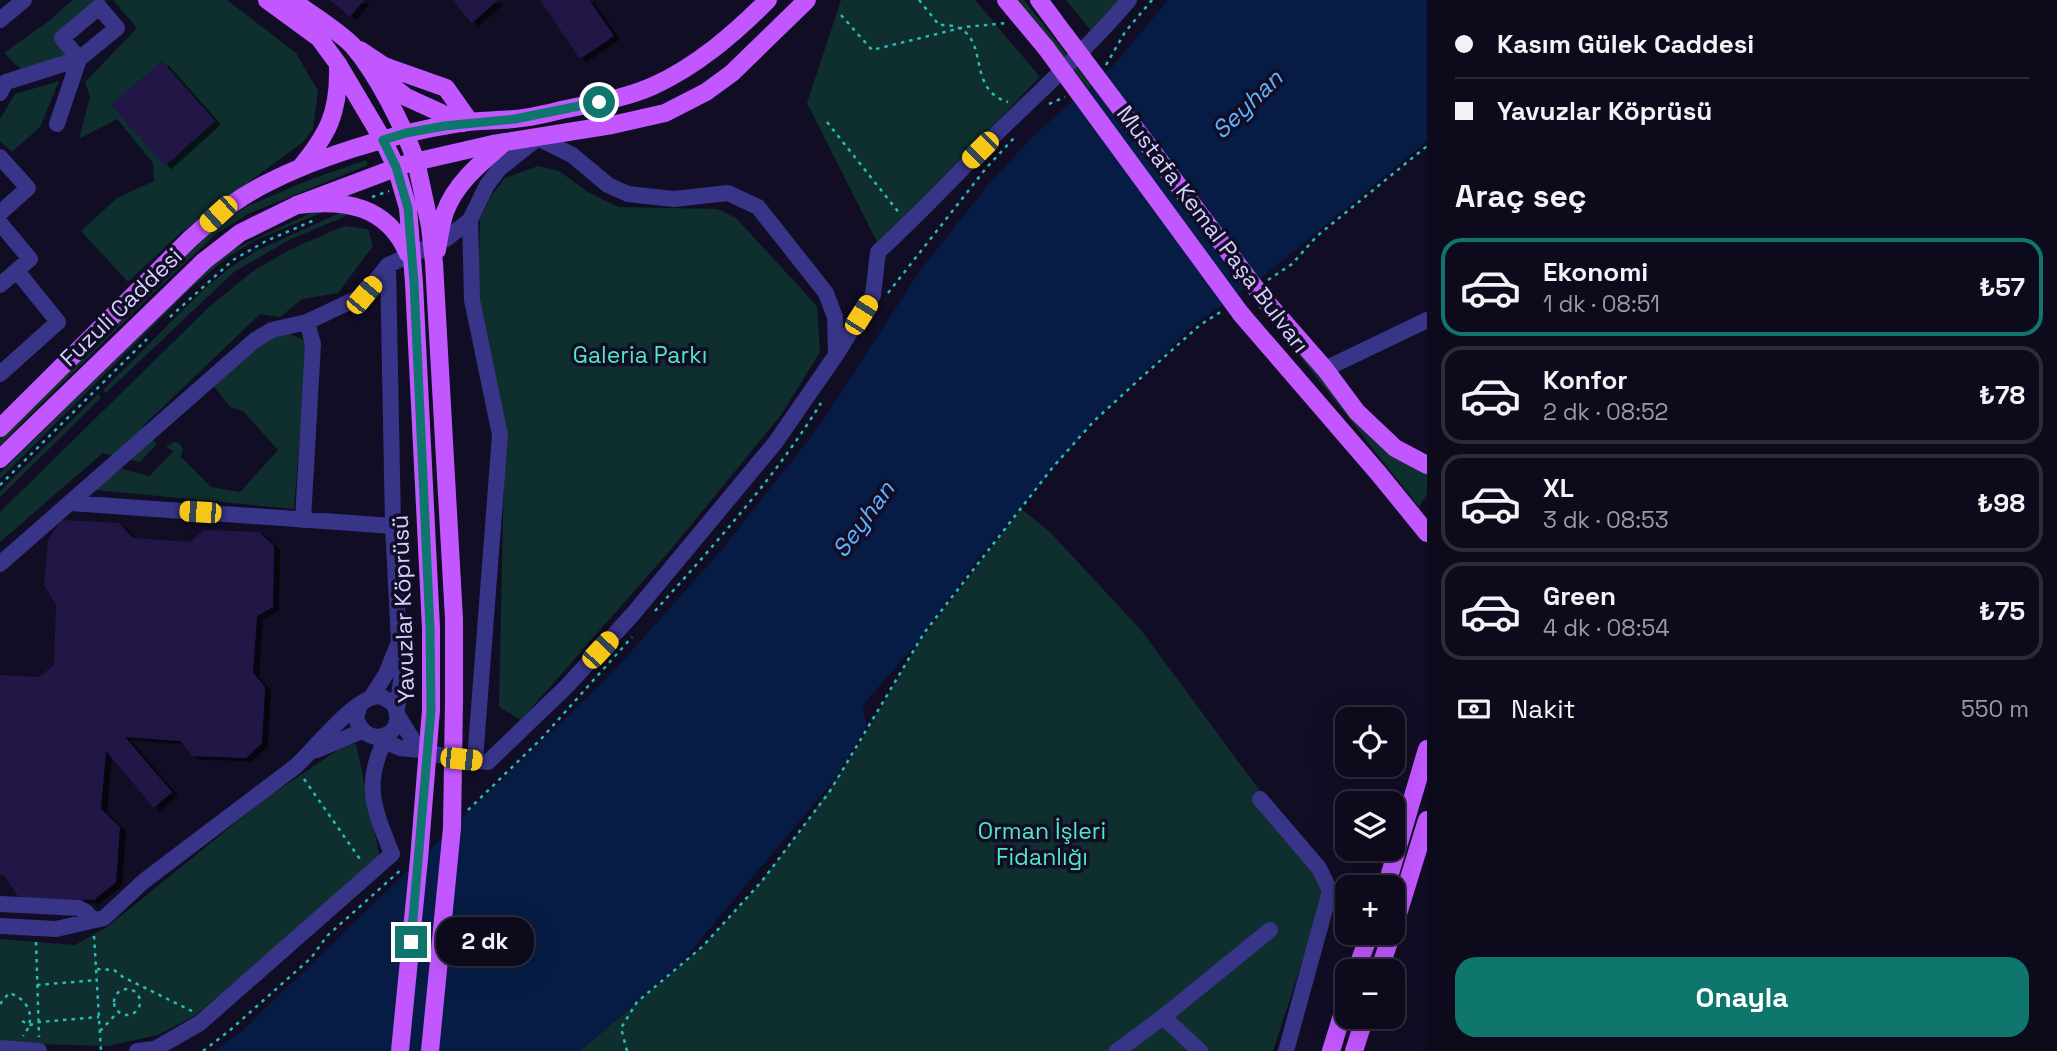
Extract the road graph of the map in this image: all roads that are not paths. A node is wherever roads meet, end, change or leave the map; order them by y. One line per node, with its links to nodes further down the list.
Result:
1 (23, 0): 9 (street)
2 (267, 0): 11 (main road)
3 (292, 0): 10 (main road)
4 (768, 0): 14 (main road, Fuzuli Caddesi)
5 (1006, 0): 42 (main road, Mustafa Kemal Paşa Bulvarı, bridge)
6 (1039, 0): 34 (main road, Mustafa Kemal Paşa Bulvarı, bridge)
7 (1129, 0): 33 (street)
8 (805, 1): 17 (main road, Fuzuli Caddesi)
9 (0, 20)
10 (352, 46): 12 (main road); 14 (main road)
11 (338, 64): 16 (main road); 21 (main road)
12 (366, 65): 14 (main road); 16 (main road)
13 (2, 84): 15 (street)
14 (466, 122): 16 (main road, Fuzuli Caddesi)
15 (57, 124)
16 (395, 136): 20 (main road); 21 (main road, Fuzuli Caddesi)
17 (538, 138): 18 (main road, Fuzuli Caddesi); 24 (street); 33 (street)
18 (505, 142): 20 (main road, Fuzuli Caddesi); 26 (main road, bridge)
19 (0, 157): 23 (street)
20 (406, 164): 22 (main road, Fuzuli Caddesi); 26 (main road, Yavuzlar Köprüsü, bridge); 28 (main road, Yavuzlar Köprüsü, bridge)
21 (300, 168): 36 (main road, Fuzuli Caddesi)
22 (297, 205): 28 (main road, bridge); 37 (main road, Fuzuli Caddesi)
23 (0, 213)
24 (470, 220): 27 (street); 51 (street)
25 (0, 223): 29 (street)
26 (434, 263): 67 (main road, Yavuzlar Köprüsü, bridge)
27 (388, 265): 32 (street); 41 (street)
28 (412, 265): 66 (main road, Yavuzlar Köprüsü, bridge)
29 (17, 271): 30 (street); 35 (street)
30 (0, 285)
31 (1427, 320): 34 (street)
32 (307, 322): 39 (street); 40 (street)
33 (836, 355): 51 (street)
34 (1325, 369): 38 (main road, Mustafa Kemal Paşa Bulvarı)
35 (0, 374)
36 (2, 423)
37 (0, 458)
38 (1427, 465)
39 (71, 503): 40 (street); 43 (street)
40 (303, 520): 41 (street)
41 (393, 526): 44 (street)
42 (1427, 533)
43 (0, 564)
44 (399, 642): 45 (street); 46 (street)
45 (366, 700): 46 (street); 47 (street); 50 (street)
46 (397, 713): 47 (street); 49 (street)
47 (377, 736): 49 (street); 50 (street); 65 (street)
48 (1427, 749): 54 (main road)
49 (419, 750): 51 (street)
50 (312, 752): 57 (street)
51 (475, 760)
52 (1260, 799): 70 (street)
53 (1427, 820): 55 (main road)
54 (1390, 875)
55 (1405, 897)
56 (0, 904): 57 (street)
57 (93, 920): 58 (street)
58 (0, 926)
59 (1270, 930): 60 (street)
60 (1163, 1017): 68 (street); 69 (street)
61 (1338, 1029): 71 (main road)
62 (1361, 1029): 72 (main road)
63 (39, 1046): 64 (street)
64 (0, 1048)
65 (137, 1051)
66 (400, 1051)
67 (430, 1051)
68 (1117, 1051)
69 (1200, 1051)
70 (1286, 1051)
71 (1331, 1051)
72 (1354, 1051)

